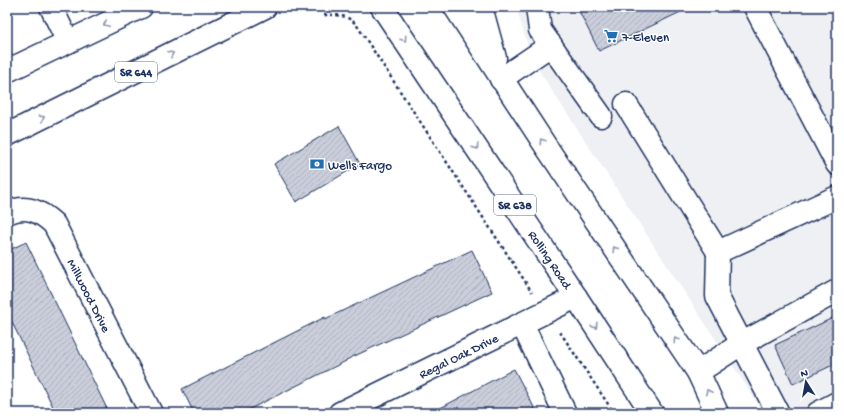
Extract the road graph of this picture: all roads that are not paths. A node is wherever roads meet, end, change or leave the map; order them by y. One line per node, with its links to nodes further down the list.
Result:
1 (51, 7): 9 (main road)
2 (141, 7): 9 (main road, one-way to 9)
3 (265, 7): 15 (main road, SR 644, one-way to 3)
4 (382, 7): 21 (main road, Rolling Road / SR 638, one-way to 21)
5 (455, 7): 12 (main road)
6 (481, 7): 12 (main road)
7 (537, 7): 10 (main road)
8 (756, 7): 16 (main road)
9 (68, 42): 11 (main road)
10 (551, 45): 12 (main road); 14 (main road)
11 (7, 71)
12 (501, 79): 24 (main road, one-way to 12)
13 (626, 104): 19 (main road)
14 (601, 116)
15 (7, 136)
16 (837, 164)
17 (837, 197): 19 (main road)
18 (7, 213): 26 (main road, Millwood Drive)
19 (718, 252): 23 (main road)
20 (837, 291): 23 (main road)
21 (576, 297): 22 (main road, Regal Oak Drive); 29 (main road, Rolling Road / SR 638, one-way to 29)
22 (522, 324): 27 (main road, Regal Oak Drive); 28 (main road)
23 (741, 344): 24 (main road); 31 (main road)
24 (698, 372): 30 (main road, one-way to 24)
25 (837, 403): 32 (main road)
26 (151, 413)
27 (340, 413)
28 (565, 413)
29 (652, 413)
30 (717, 413)
31 (778, 413)
32 (818, 413)

